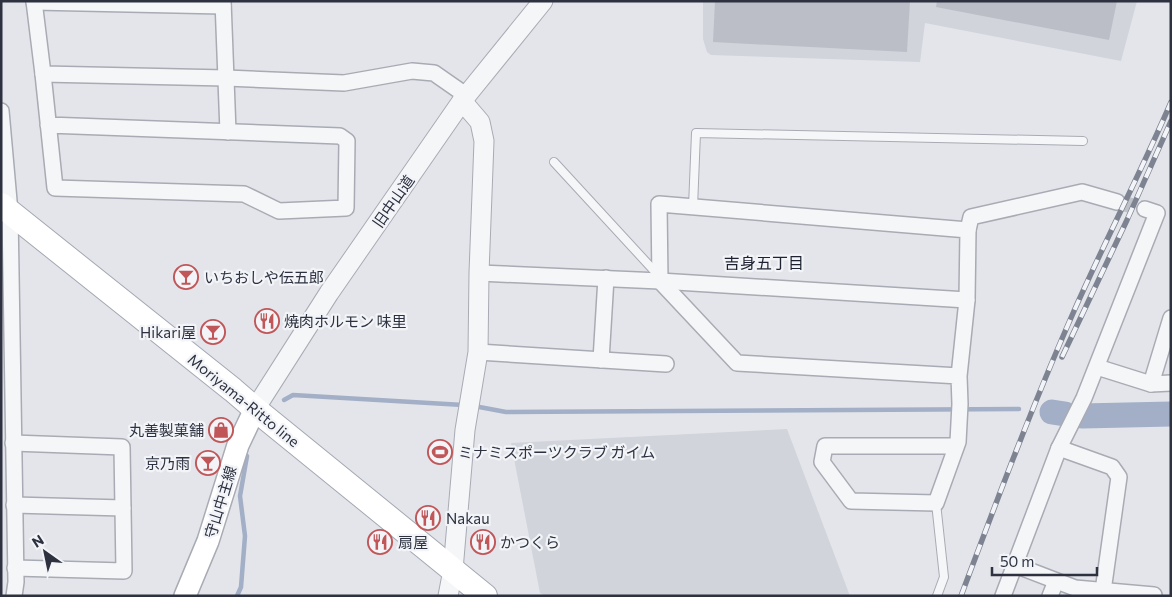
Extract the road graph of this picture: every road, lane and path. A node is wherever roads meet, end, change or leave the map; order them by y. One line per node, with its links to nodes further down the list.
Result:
1 (543, 1): 6 (street, 旧中山道)
2 (34, 2): 3 (street); 4 (street)
3 (223, 4): 5 (street)
4 (43, 74): 5 (street); 8 (street)
5 (226, 78): 6 (street); 9 (street)
6 (465, 98): 17 (street); 29 (street, 旧中山道)
7 (1, 111): 14 (street)
8 (48, 126): 9 (street); 9 (street)
9 (228, 132)
10 (1083, 141): 13 (lane)
11 (554, 162): 19 (lane)
12 (1117, 202): 16 (street)
13 (693, 207): 16 (street); 19 (street)
14 (5, 209): 29 (main road, Moriyama-Ritto line); 30 (street)
15 (1145, 209): 25 (street)
16 (968, 230): 20 (street)
17 (479, 272): 18 (street); 22 (street)
18 (606, 278): 19 (street); 23 (street)
19 (660, 279): 20 (street); 26 (street)
20 (967, 300): 26 (street)
21 (1171, 318): 28 (street)
22 (478, 352): 23 (street); 38 (street)
23 (601, 360): 24 (street)
24 (666, 364)
25 (1097, 366): 28 (street); 32 (street)
26 (959, 376): 31 (street)
27 (1171, 383): 28 (street)
28 (1151, 384)
29 (255, 409): 38 (main road, Moriyama-Ritto line); 43 (main road, 守山中主線)
30 (13, 443): 34 (street); 35 (street)
31 (956, 446): 33 (street); 33 (street)
32 (1059, 448): 36 (street); 40 (street)
33 (936, 503): 46 (lane)
34 (14, 506): 35 (street); 37 (street)
35 (123, 508): 37 (street)
36 (1015, 565): 39 (street); 47 (street)
37 (16, 568): 42 (street)
38 (453, 570): 44 (street); 45 (main road, Moriyama-Ritto line)
39 (1056, 581): 40 (street); 48 (street)
40 (1103, 591): 41 (street)
41 (1154, 595)
42 (14, 596)
43 (185, 596)
44 (448, 596)
45 (485, 596)
46 (937, 596)
47 (1003, 596)
48 (1050, 596)

